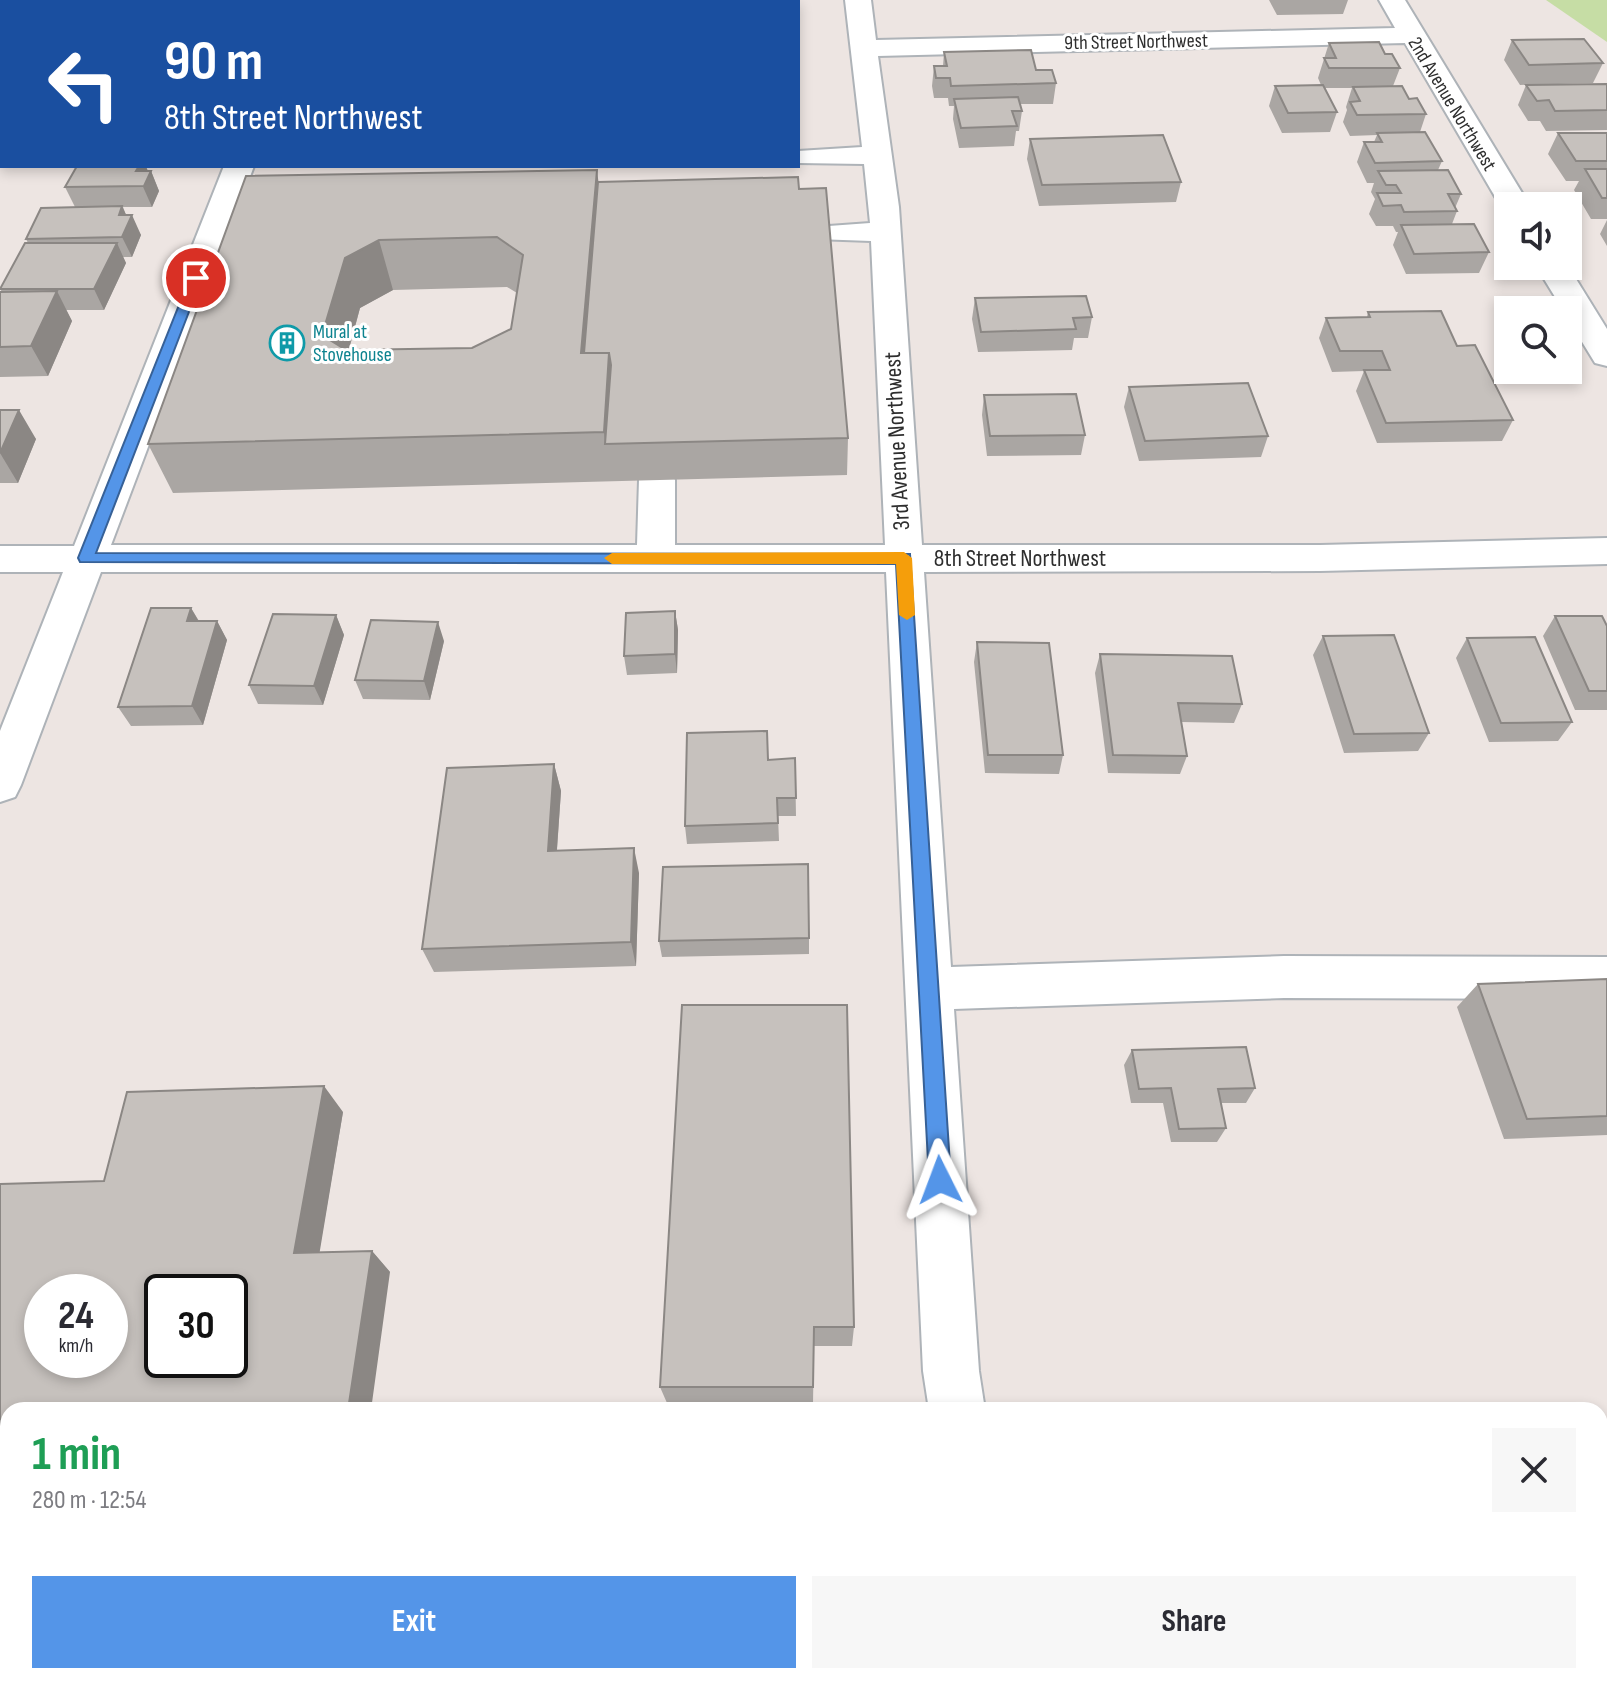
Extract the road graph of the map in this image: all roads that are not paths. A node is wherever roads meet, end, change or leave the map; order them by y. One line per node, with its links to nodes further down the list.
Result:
1 (858, 0): 4 (street, 3rd Avenue Northwest)
2 (1392, 0): 3 (street, 2nd Avenue Northwest)
3 (1410, 35): 4 (street, 9th Street Northwest); 8 (street, 2nd Avenue Northwest)
4 (863, 48): 5 (street, 3rd Avenue Northwest)
5 (877, 155): 6 (street); 9 (street, 3rd Avenue Northwest)
6 (807, 157)
7 (238, 168): 15 (street)
8 (1506, 192)
9 (885, 232): 10 (street); 17 (street, 3rd Avenue Northwest)
10 (826, 233)
11 (1561, 280): 12 (street)
12 (1607, 356)
13 (657, 480): 16 (street)
14 (1607, 551): 17 (street, 8th Street Northwest)
15 (86, 558): 16 (street, 8th Street Northwest); 18 (street, 8th Street Northwest); 19 (street)
16 (656, 558): 17 (street, 8th Street Northwest)
17 (904, 558): 21 (street, 3rd Avenue Northwest)
18 (0, 559)
19 (0, 785)
20 (1607, 978): 21 (street)
21 (929, 989): 22 (street, 3rd Avenue Northwest)
22 (956, 1402)

